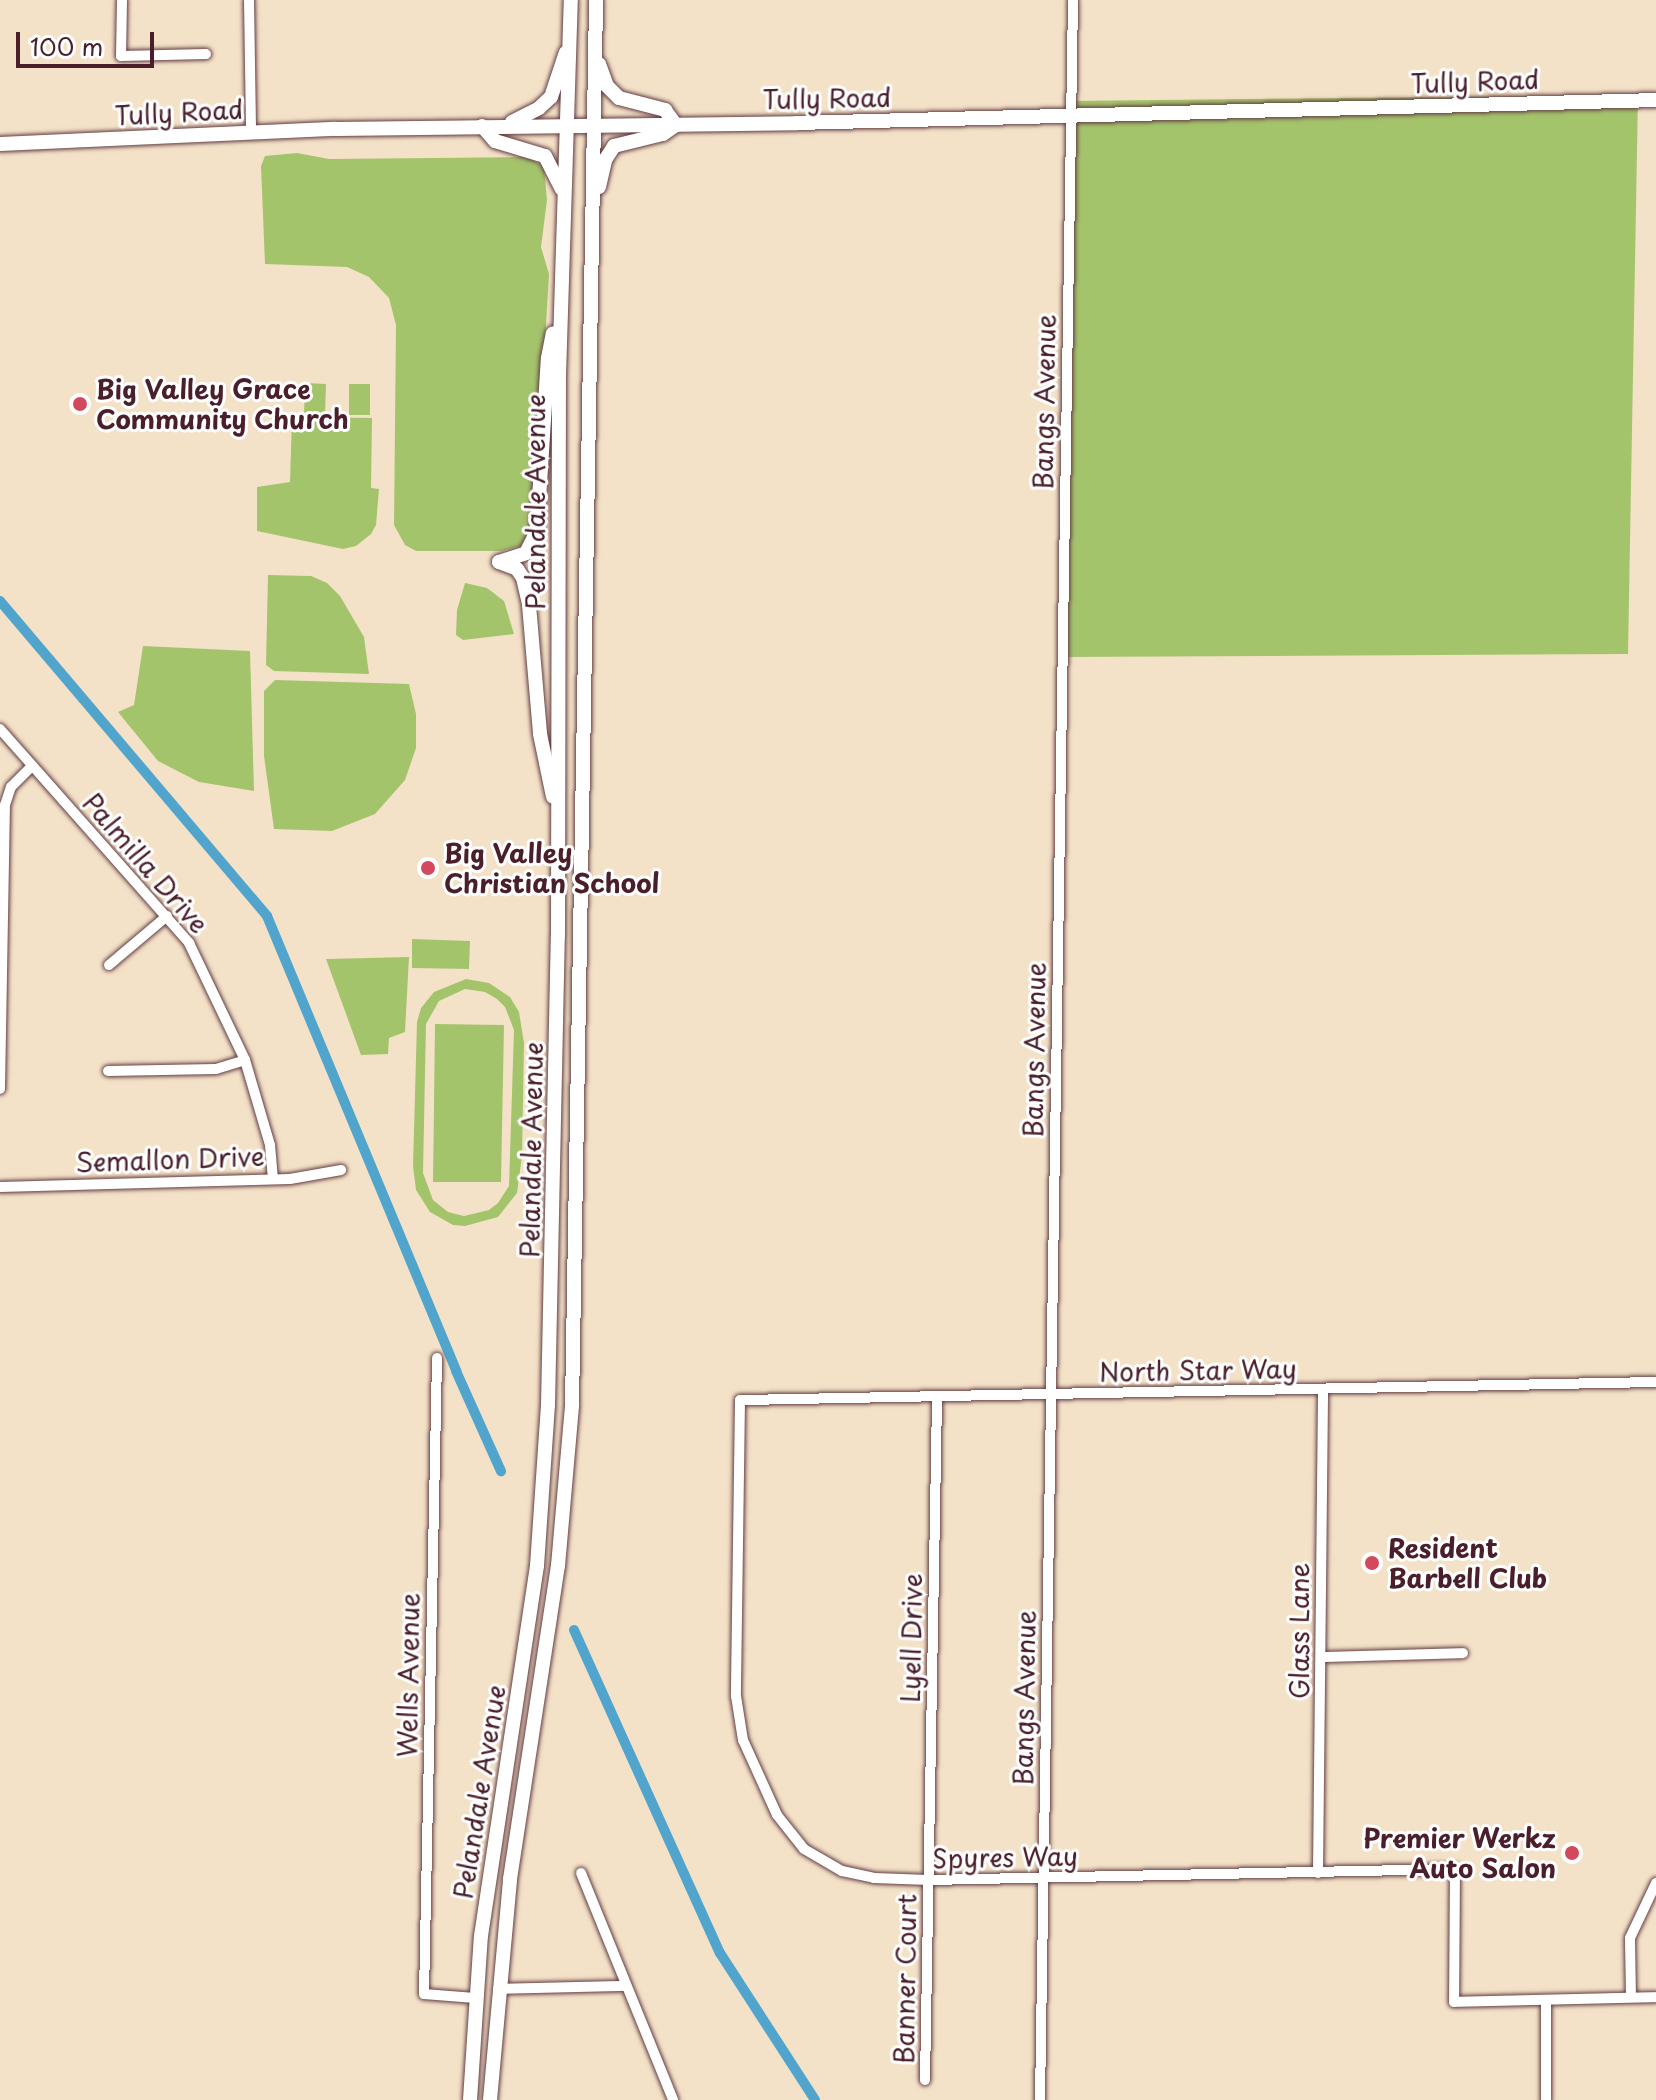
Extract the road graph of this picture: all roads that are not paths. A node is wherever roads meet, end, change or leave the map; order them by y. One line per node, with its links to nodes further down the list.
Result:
1 (122, 0): 8 (street)
2 (249, 0): 15 (street)
3 (571, 0): 6 (main road, Pelandale Avenue)
4 (596, 0): 7 (main road, Pelandale Avenue)
5 (1073, 0): 10 (street, Bangs Avenue)
6 (571, 45): 11 (main road, Pelandale Avenue); 14 (main road, Pelandale Avenue)
7 (595, 53): 12 (main road, Pelandale Avenue); 13 (main road, Pelandale Avenue)
8 (206, 54)
9 (1656, 100): 10 (main road, Tully Road)
10 (1070, 115): 13 (main road, Tully Road); 35 (street, Bangs Avenue)
11 (567, 124): 12 (main road, Tully Road); 14 (main road, Tully Road); 17 (main road, Pelandale Avenue)
12 (594, 124): 13 (main road, Tully Road); 18 (main road, Pelandale Avenue)
13 (676, 125): 18 (main road, Pelandale Avenue)
14 (482, 126): 15 (main road, Tully Road); 17 (main road, Pelandale Avenue)
15 (251, 132): 16 (main road, Tully Road)
16 (0, 144)
17 (564, 196): 19 (main road, Pelandale Avenue)
18 (592, 205): 46 (main road, Pelandale Avenue)
19 (561, 294): 22 (main road, Pelandale Avenue); 22 (main road)
20 (0, 729): 21 (street, Palmilla Drive)
21 (32, 766): 23 (street, Palmilla Drive); 25 (street)
22 (558, 818): 49 (main road, Pelandale Avenue)
23 (167, 916): 24 (street); 26 (street, Palmilla Drive)
24 (109, 965)
25 (0, 1051): 28 (street)
26 (245, 1060): 27 (street); 30 (street, Palmilla Drive)
27 (108, 1071)
28 (0, 1089)
29 (341, 1170): 30 (street, Semallon Drive)
30 (273, 1178): 31 (street, Semallon Drive)
31 (0, 1187)
32 (437, 1358): 49 (street, Wells Avenue)
33 (1656, 1382): 34 (street, North Star Way)
34 (1323, 1390): 35 (street, North Star Way); 39 (street, Glass Lane)
35 (1050, 1395): 36 (street, North Star Way); 42 (street, Bangs Avenue)
36 (937, 1398): 37 (street, North Star Way); 43 (street, Lyell Drive)
37 (740, 1400): 43 (street, Spyres Way)
38 (1463, 1653): 39 (street)
39 (1321, 1657): 41 (street, Glass Lane)
40 (581, 1873): 45 (street)
41 (1318, 1873): 42 (street, Spyres Way); 50 (street, Spyres Way)
42 (1043, 1879): 43 (street, Spyres Way); 55 (street, Bangs Avenue)
43 (929, 1880): 51 (street, Banner Court)
44 (1656, 1883): 47 (street)
45 (625, 1986): 46 (street); 54 (street)
46 (498, 1989): 53 (main road, Pelandale Avenue)
47 (1631, 1997): 48 (street); 50 (street)
48 (1656, 1997)
49 (475, 1998): 52 (main road, Pelandale Avenue)
50 (1546, 2002): 56 (street)
51 (925, 2080)
52 (470, 2100)
53 (490, 2100)
54 (673, 2100)
55 (1040, 2100)
56 (1546, 2100)

